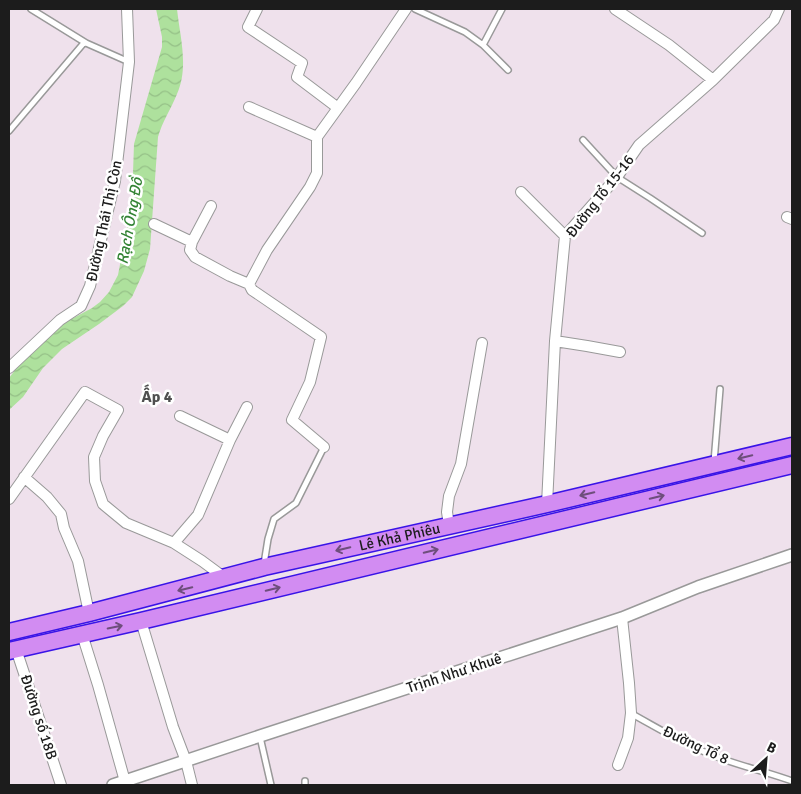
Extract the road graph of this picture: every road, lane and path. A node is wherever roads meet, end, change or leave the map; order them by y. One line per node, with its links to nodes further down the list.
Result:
1 (31, 9): 9 (lane)
2 (127, 9): 11 (street, Đường Thái Thị Còn)
3 (257, 9): 15 (street)
4 (406, 9): 15 (street)
5 (415, 9): 10 (lane)
6 (502, 9): 10 (lane)
7 (614, 9): 13 (street)
8 (779, 9): 13 (street, Đường Tổ 15-16)
9 (86, 42): 11 (lane); 16 (lane)
10 (483, 45): 12 (lane)
11 (129, 62): 30 (street, Đường Thái Thị Còn)
12 (508, 70)
13 (713, 80): 19 (street, Đường Tổ 15-16)
14 (249, 107): 17 (street)
15 (338, 108): 17 (street)
16 (9, 131)
17 (317, 137): 26 (street)
18 (583, 140): 19 (lane)
19 (617, 177): 23 (lane); 24 (street, Đường Tổ 15-16)
20 (521, 192): 24 (street)
21 (211, 206): 25 (street)
22 (154, 224): 25 (street)
23 (702, 233)
24 (566, 236): 27 (street, Đường Tổ 15-16)
25 (192, 242): 26 (street)
26 (249, 284): 36 (street)
27 (555, 341): 29 (street); 41 (street, Đường Tổ 15-16)
28 (482, 343): 42 (street)
29 (620, 352)
30 (9, 368)
31 (720, 390): 37 (lane)
32 (247, 406): 34 (street)
33 (180, 416): 34 (street)
34 (230, 440): 43 (street)
35 (792, 446): 37 (highway, Lê Khả Phiêu, one-way to 37)
36 (324, 447): 45 (lane)
37 (713, 465): 41 (highway, Lê Khả Phiêu, one-way to 41)
38 (792, 465): 49 (highway, Lê Khả Phiêu, one-way to 38)
39 (24, 477): 40 (street); 43 (street); 47 (street)
40 (9, 499)
41 (547, 504): 42 (highway, Lê Khả Phiêu)
42 (449, 525): 45 (highway, Lê Khả Phiêu, one-way to 45)
43 (174, 543): 46 (street)
44 (792, 555): 48 (street, Trịnh Như Khuê)
45 (264, 567): 46 (highway, Lê Khả Phiêu)
46 (225, 578): 47 (highway, Lê Khả Phiêu, one-way to 47)
47 (89, 613): 50 (highway, Lê Khả Phiêu)
48 (622, 618): 53 (street); 54 (street, Trịnh Như Khuê)
49 (141, 621): 51 (highway, Lê Khả Phiêu, one-way to 49); 55 (street)
50 (9, 632)
51 (82, 634): 52 (highway, Lê Khả Phiêu); 58 (street)
52 (12, 650): 59 (street, Đường số 18B)
53 (631, 713): 56 (street); 57 (lane, Đường Tổ 8)
54 (260, 736): 55 (street, Trịnh Như Khuê); 62 (lane)
55 (186, 761): 58 (street, Trịnh Như Khuê); 61 (street)
56 (618, 765)
57 (792, 781)
58 (126, 783): 60 (street, Trịnh Như Khuê)
59 (61, 785)
60 (113, 785)
61 (192, 785)
62 (271, 785)

